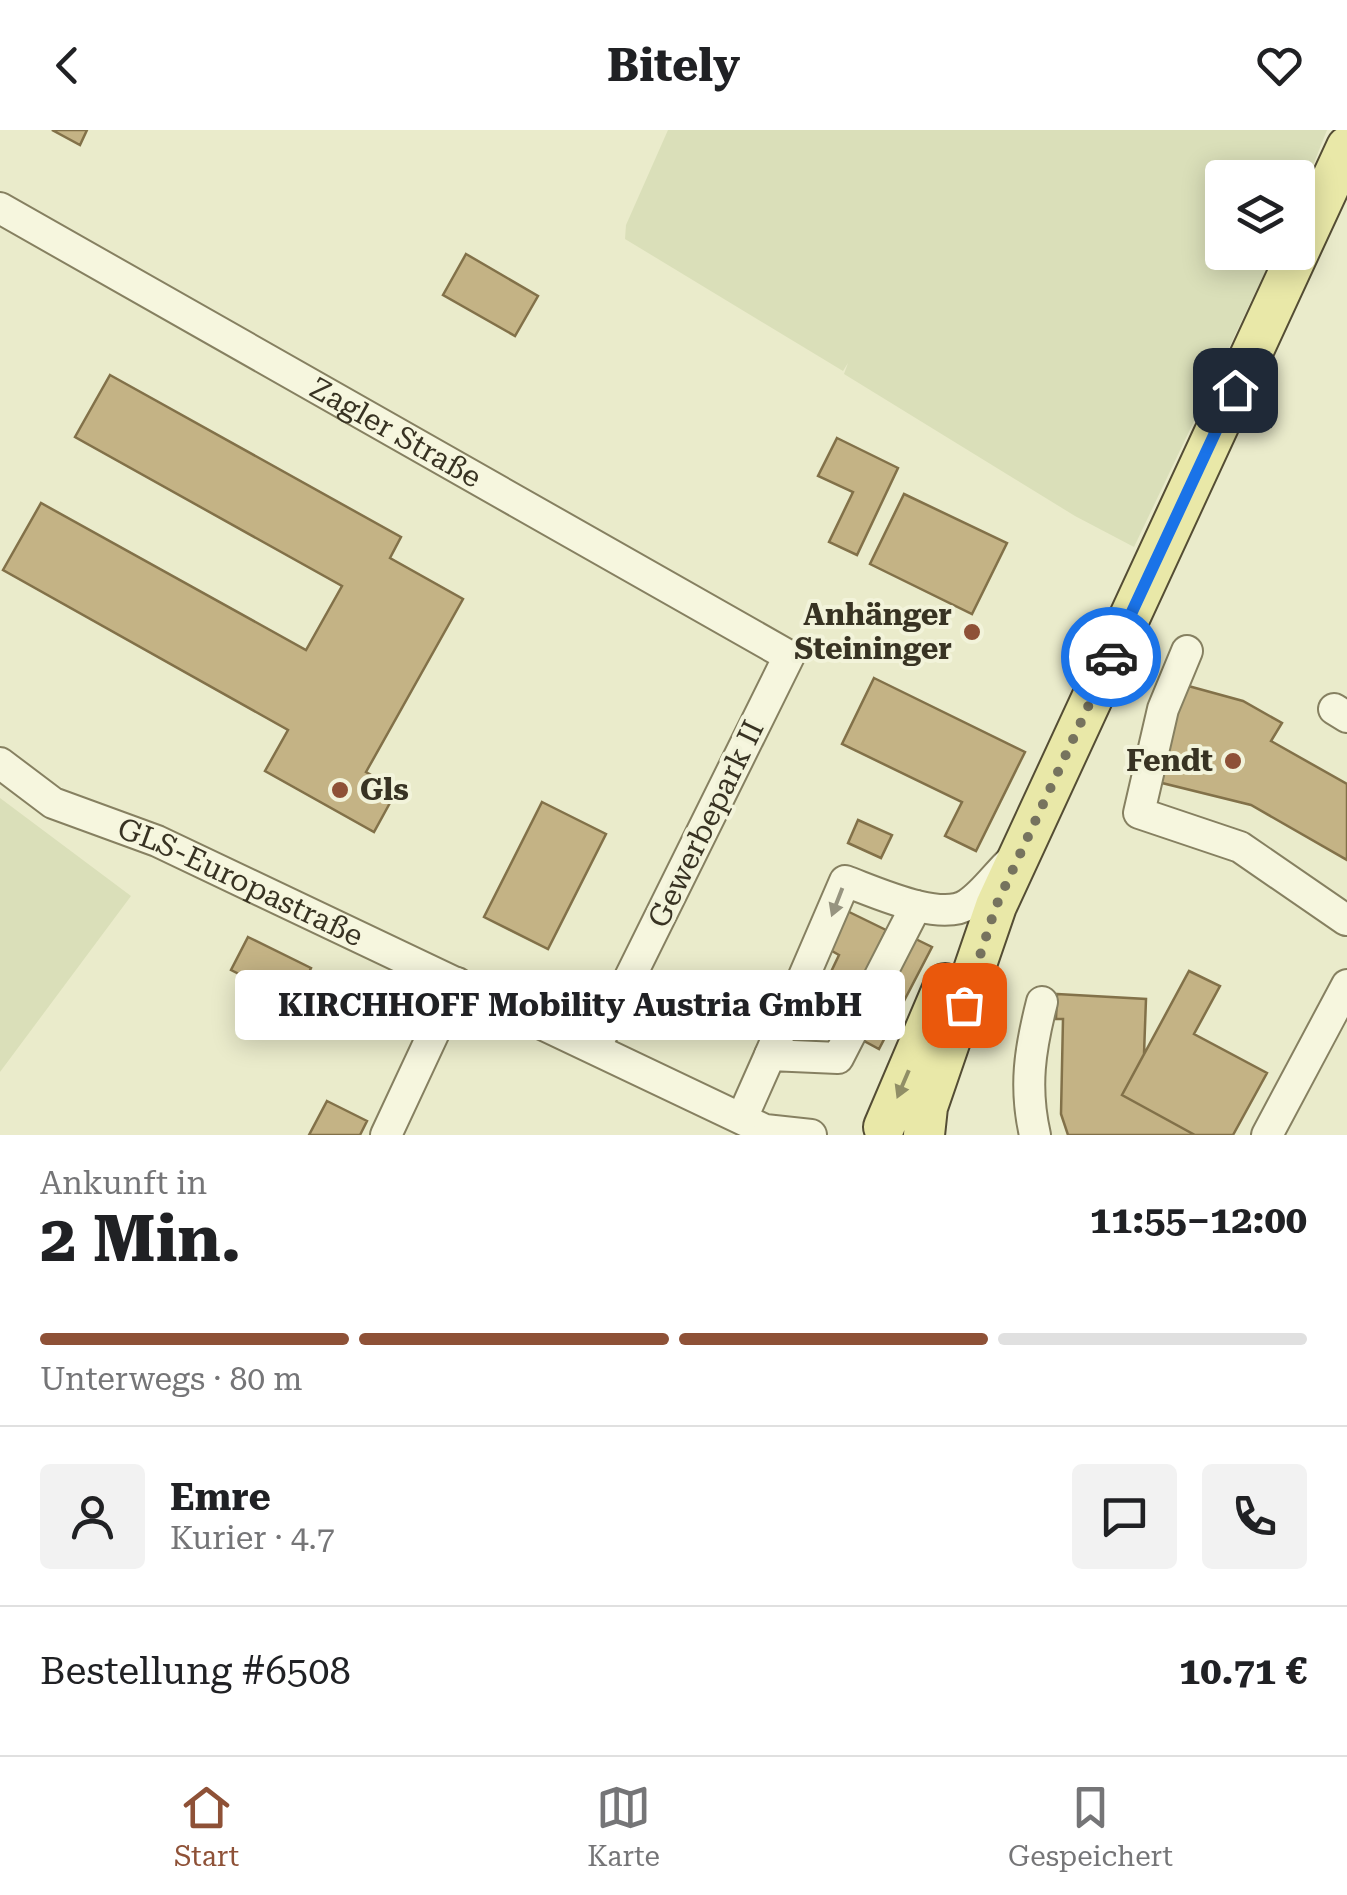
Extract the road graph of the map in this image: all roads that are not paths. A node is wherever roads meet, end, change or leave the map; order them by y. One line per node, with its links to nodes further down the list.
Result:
1 (1347, 147): 6 (main road)
2 (0, 208): 4 (street, Zagler Straße)
3 (1187, 652): 9 (street)
4 (789, 656): 13 (street, Gewerbepark II)
5 (0, 763): 10 (street, GLS-Europastraße)
6 (1020, 851): 7 (street); 8 (main road)
7 (916, 906): 14 (street); 14 (street, one-way to 14)
8 (996, 906): 16 (main road, one-way to 16); 19 (main road)
9 (1347, 921)
10 (458, 984): 13 (street, GLS-Europastraße); 17 (street)
11 (1347, 985): 21 (street)
12 (1042, 1002): 20 (street)
13 (596, 1046): 15 (street, GLS-Europastraße)
14 (770, 1056): 15 (street)
15 (759, 1128): 18 (street)
16 (882, 1132)
17 (386, 1135)
18 (811, 1135)
19 (924, 1135)
20 (1035, 1135)
21 (1267, 1135)

